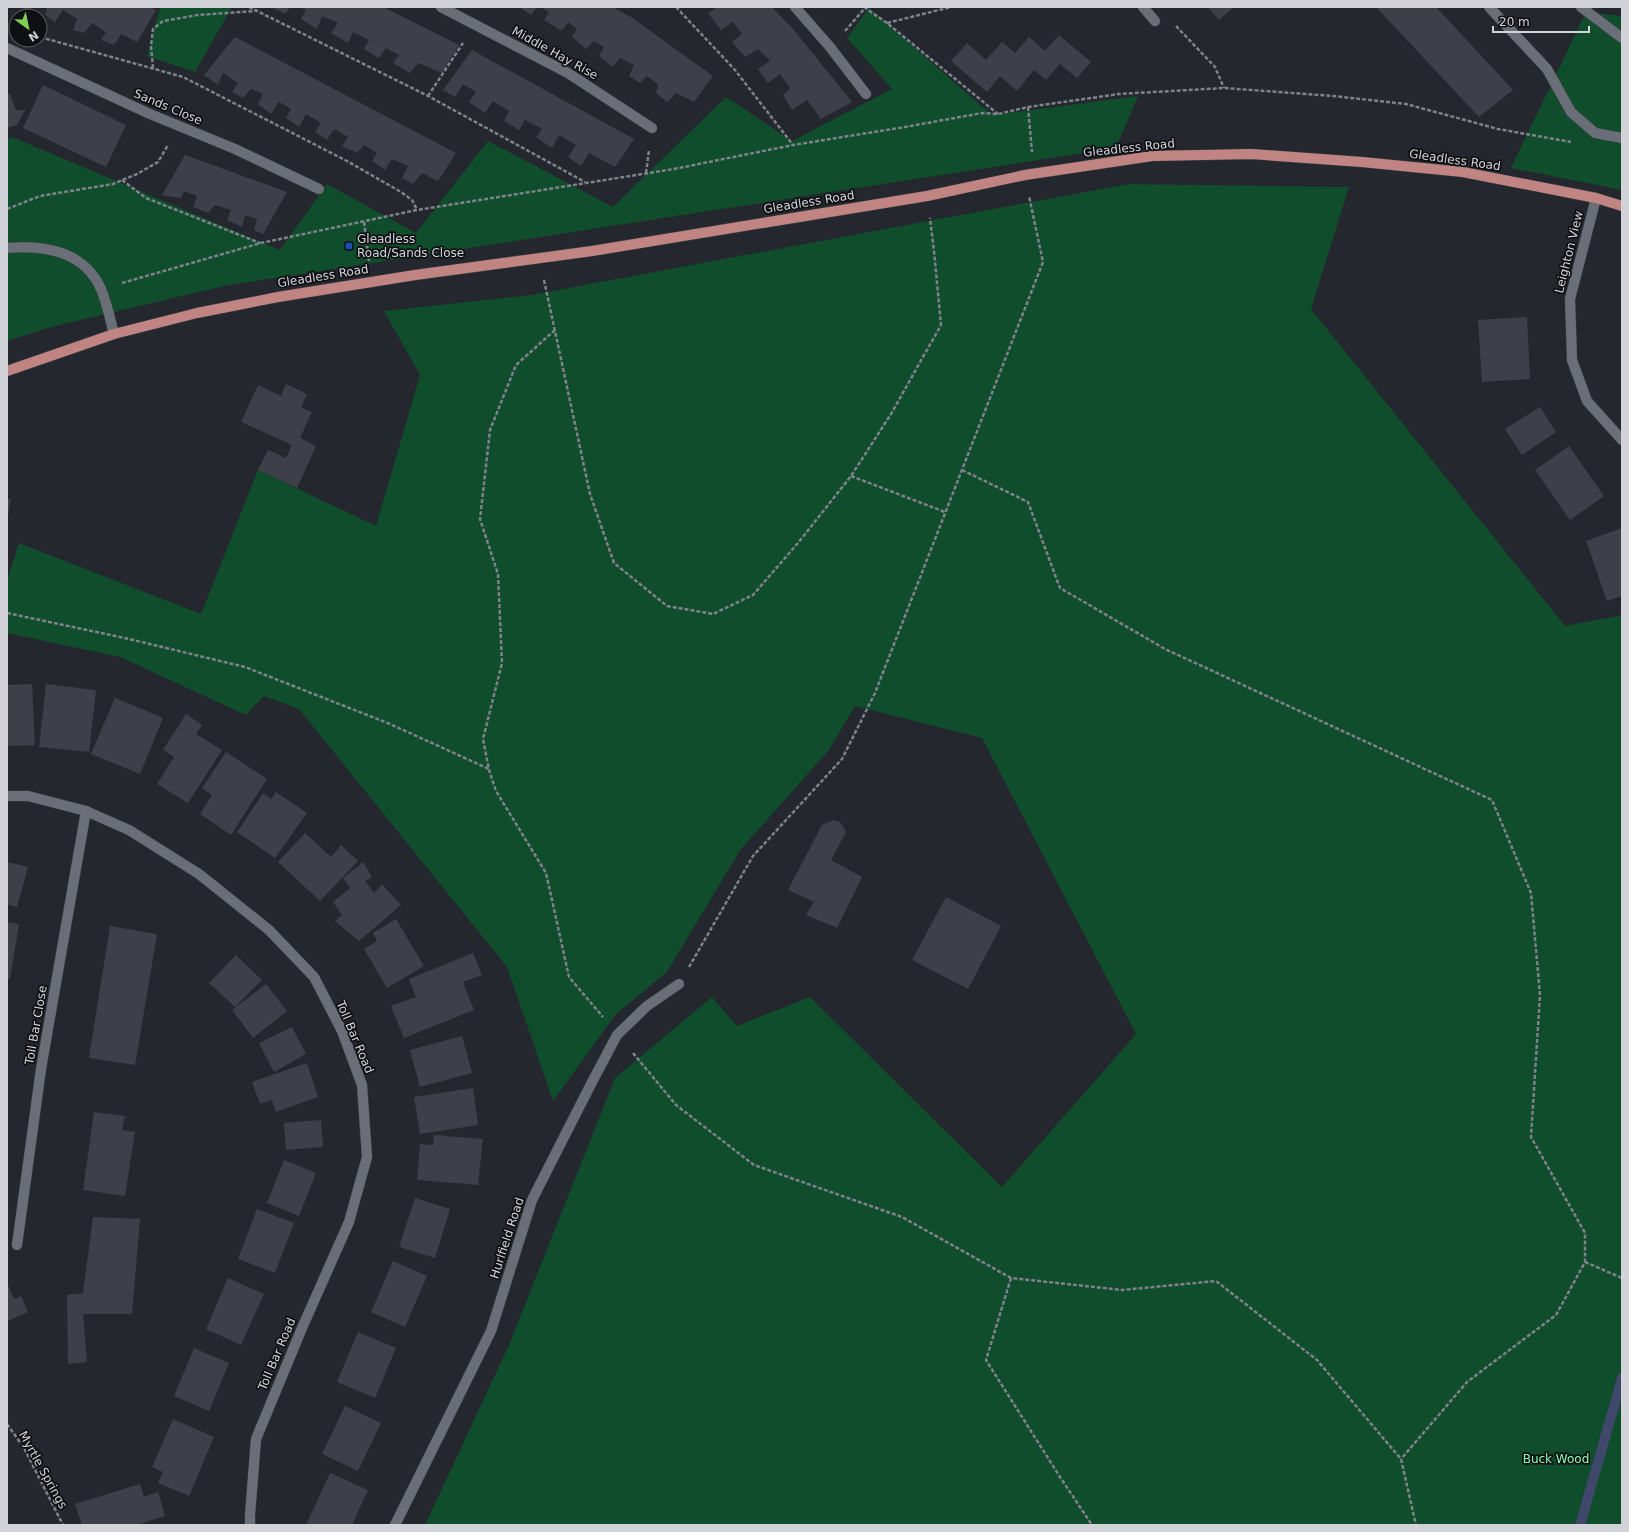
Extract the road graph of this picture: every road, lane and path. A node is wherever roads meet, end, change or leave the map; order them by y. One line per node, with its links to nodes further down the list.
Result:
1 (249, 7): 10 (path)
2 (441, 7): 13 (street, Middle Hay Rise)
3 (676, 7): 28 (path)
4 (795, 7): 17 (street)
5 (952, 7): 12 (path)
6 (1143, 7): 11 (street)
7 (1489, 7): 26 (street)
8 (1581, 7): 15 (street)
9 (865, 8): 12 (path); 17 (path)
10 (256, 11): 18 (path); 21 (path)
11 (1156, 21): 19 (path)
12 (887, 23): 23 (path)
13 (476, 24): 21 (path); 25 (street, Middle Hay Rise)
14 (48, 38): 18 (path)
15 (1622, 38)
16 (7, 48): 24 (street, Sands Close)
17 (830, 48): 20 (street)
18 (153, 68): 37 (path)
19 (1224, 88): 22 (path); 27 (path)
20 (866, 94)
21 (428, 96): 31 (path)
22 (1028, 107): 23 (path); 29 (path)
23 (998, 114): 28 (path)
24 (179, 126): 30 (path); 32 (street, Sands Close)
25 (652, 128)
26 (1622, 138)
27 (1575, 143)
28 (793, 145): 31 (path)
29 (1030, 174): 33 (main road, Gleadless Road); 34 (main road, Gleadless Road); 48 (path)
30 (122, 180): 36 (path); 39 (path)
31 (585, 183): 37 (path)
32 (319, 189)
33 (927, 196): 41 (main road, Gleadless Road); 49 (path)
34 (1596, 198): 35 (main road, Gleadless Road); 47 (street, Leighton View)
35 (1622, 206)
36 (7, 209)
37 (417, 210): 38 (path)
38 (364, 222): 39 (path); 42 (path)
39 (261, 244): 43 (path)
40 (7, 248): 43 (street)
41 (539, 258): 42 (main road, Gleadless Road); 44 (path)
42 (372, 282): 45 (main road, Gleadless Road)
43 (101, 289): 45 (street)
44 (555, 330): 49 (path); 52 (path)
45 (114, 334): 46 (main road, Gleadless Road)
46 (7, 371)
47 (1622, 440)
48 (962, 470): 50 (path); 58 (path)
49 (851, 476): 50 (path)
50 (946, 512): 55 (path)
51 (7, 613): 52 (path)
52 (489, 770): 56 (path)
53 (7, 796): 54 (street, Toll Bar Road)
54 (86, 811): 57 (street, Toll Bar Close); 64 (street, Toll Bar Road)
55 (679, 984): 56 (street, Hurlfield Road)
56 (617, 1035): 59 (path); 65 (street, Hurlfield Road)
57 (16, 1245)
58 (1585, 1262): 60 (path); 62 (path)
59 (1011, 1278): 62 (path); 66 (path)
60 (1622, 1278)
61 (7, 1424): 63 (path, Myrtle Springs)
62 (1401, 1459): 67 (path)
63 (63, 1525)
64 (250, 1525)
65 (395, 1525)
66 (1092, 1525)
67 (1416, 1525)

